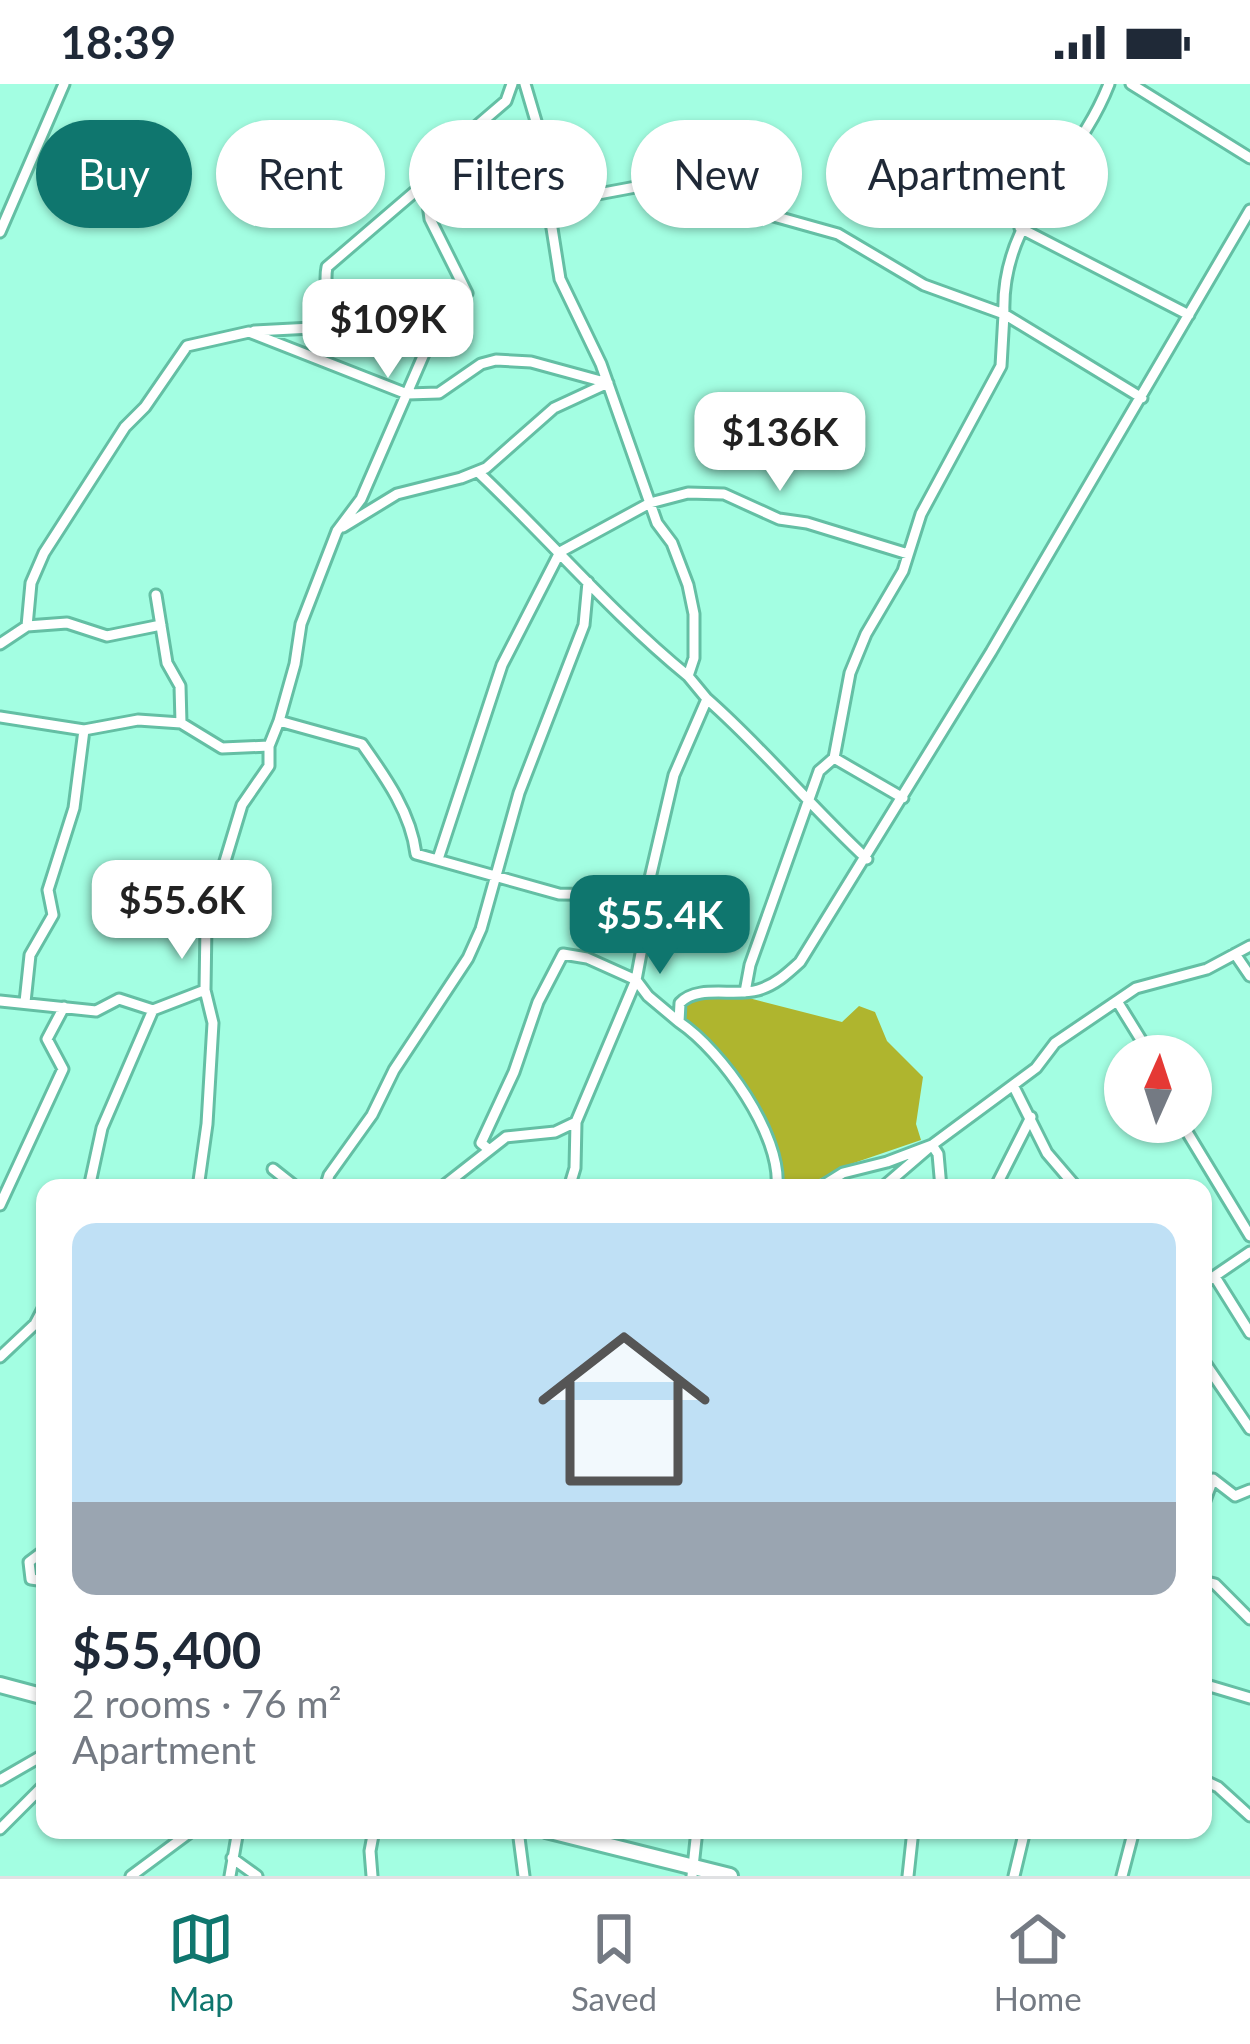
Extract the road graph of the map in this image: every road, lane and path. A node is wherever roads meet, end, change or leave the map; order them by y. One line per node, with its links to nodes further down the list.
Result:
1 (64, 84): 16 (street)
2 (512, 84): 6 (street)
3 (525, 84): 7 (street)
4 (1109, 84): 8 (street)
5 (1131, 84): 9 (street)
6 (484, 120)
7 (536, 120)
8 (1091, 120)
9 (1250, 158)
10 (607, 192): 17 (street)
11 (409, 196): 19 (street)
12 (1250, 210): 18 (street)
13 (435, 228): 21 (street)
14 (553, 228): 20 (street)
15 (1020, 228): 17 (street); 18 (street)
16 (0, 232)
17 (1004, 314): 22 (street); 27 (street)
18 (1190, 314): 22 (street)
19 (249, 332): 21 (street); 31 (street)
20 (608, 383): 21 (street); 23 (street); 24 (street)
21 (406, 394): 25 (street)
22 (1142, 398): 41 (street)
23 (478, 472): 25 (street); 26 (street)
24 (650, 502): 26 (street); 27 (street); 33 (street)
25 (338, 531): 36 (street)
26 (560, 552): 28 (street); 43 (street)
27 (908, 554): 40 (street)
28 (588, 582): 33 (street); 45 (street)
29 (156, 595): 30 (street)
30 (160, 625): 31 (street); 37 (street)
31 (26, 626): 32 (street)
32 (0, 644)
33 (688, 676): 34 (street)
34 (706, 699): 42 (street); 46 (street)
35 (0, 717): 38 (street)
36 (279, 721): 39 (street); 43 (street)
37 (181, 723): 38 (street); 39 (street)
38 (84, 730): 55 (street)
39 (269, 746): 51 (street)
40 (834, 758): 41 (street); 42 (street)
41 (903, 798): 44 (street)
42 (808, 802): 44 (street); 52 (street)
43 (438, 859): 45 (street)
44 (867, 859): 52 (street)
45 (495, 876): 46 (street); 70 (street)
46 (647, 891): 50 (street)
47 (1250, 946): 48 (street)
48 (1235, 954): 49 (street); 54 (street)
49 (1250, 976)
50 (636, 980): 58 (street); 62 (street); 65 (street)
51 (205, 990): 57 (street); 68 (street)
52 (746, 992): 58 (street)
53 (0, 1001): 55 (street)
54 (1117, 1001): 59 (street); 60 (street)
55 (26, 1002): 56 (street)
56 (64, 1007): 57 (street); 79 (street)
57 (153, 1010): 67 (street)
58 (679, 1022): 73 (street)
59 (1138, 1035)
60 (1013, 1085): 61 (street); 64 (street)
61 (1030, 1117): 77 (street); 78 (street)
62 (576, 1122): 65 (street); 72 (street)
63 (1193, 1143): 80 (street)
64 (932, 1145): 74 (street); 75 (street); 76 (street)
65 (487, 1148): 71 (street)
66 (273, 1169): 69 (street)
67 (91, 1179)
68 (199, 1179)
69 (285, 1179)
70 (328, 1179)
71 (459, 1179)
72 (572, 1179)
73 (776, 1179)
74 (834, 1179)
75 (892, 1179)
76 (940, 1179)
77 (999, 1179)
78 (1069, 1179)
79 (0, 1205)
80 (1250, 1236)
81 (1250, 1252): 82 (street)
82 (1215, 1277): 83 (street); 85 (street)
83 (1212, 1279)
84 (36, 1321): 86 (street)
85 (1250, 1333)
86 (0, 1357)
87 (1212, 1376): 88 (street)
88 (1250, 1429)
89 (1212, 1485): 90 (street)
90 (1250, 1490)
91 (36, 1557): 92 (street)
92 (36, 1580)
93 (1212, 1583): 94 (street)
94 (1250, 1619)
95 (0, 1684): 97 (street)
96 (1212, 1687): 98 (street)
97 (36, 1694)
98 (1250, 1698)
99 (36, 1759): 100 (street)
100 (0, 1780)
101 (1212, 1784): 103 (street)
102 (36, 1793): 104 (street)
103 (1250, 1816)
104 (0, 1829)
105 (181, 1839): 116 (street)
106 (236, 1839): 114 (street)
107 (372, 1839): 119 (street)
108 (519, 1839): 120 (street)
109 (577, 1839): 115 (street)
110 (696, 1839): 115 (street)
111 (913, 1839): 122 (street)
112 (1023, 1839): 123 (street)
113 (1132, 1839): 124 (street)
114 (232, 1858): 117 (street); 118 (street)
115 (692, 1872): 121 (street)
116 (131, 1876)
117 (230, 1876)
118 (257, 1876)
119 (372, 1876)
120 (524, 1876)
121 (730, 1876)
122 (908, 1876)
123 (1014, 1876)
124 (1122, 1876)

